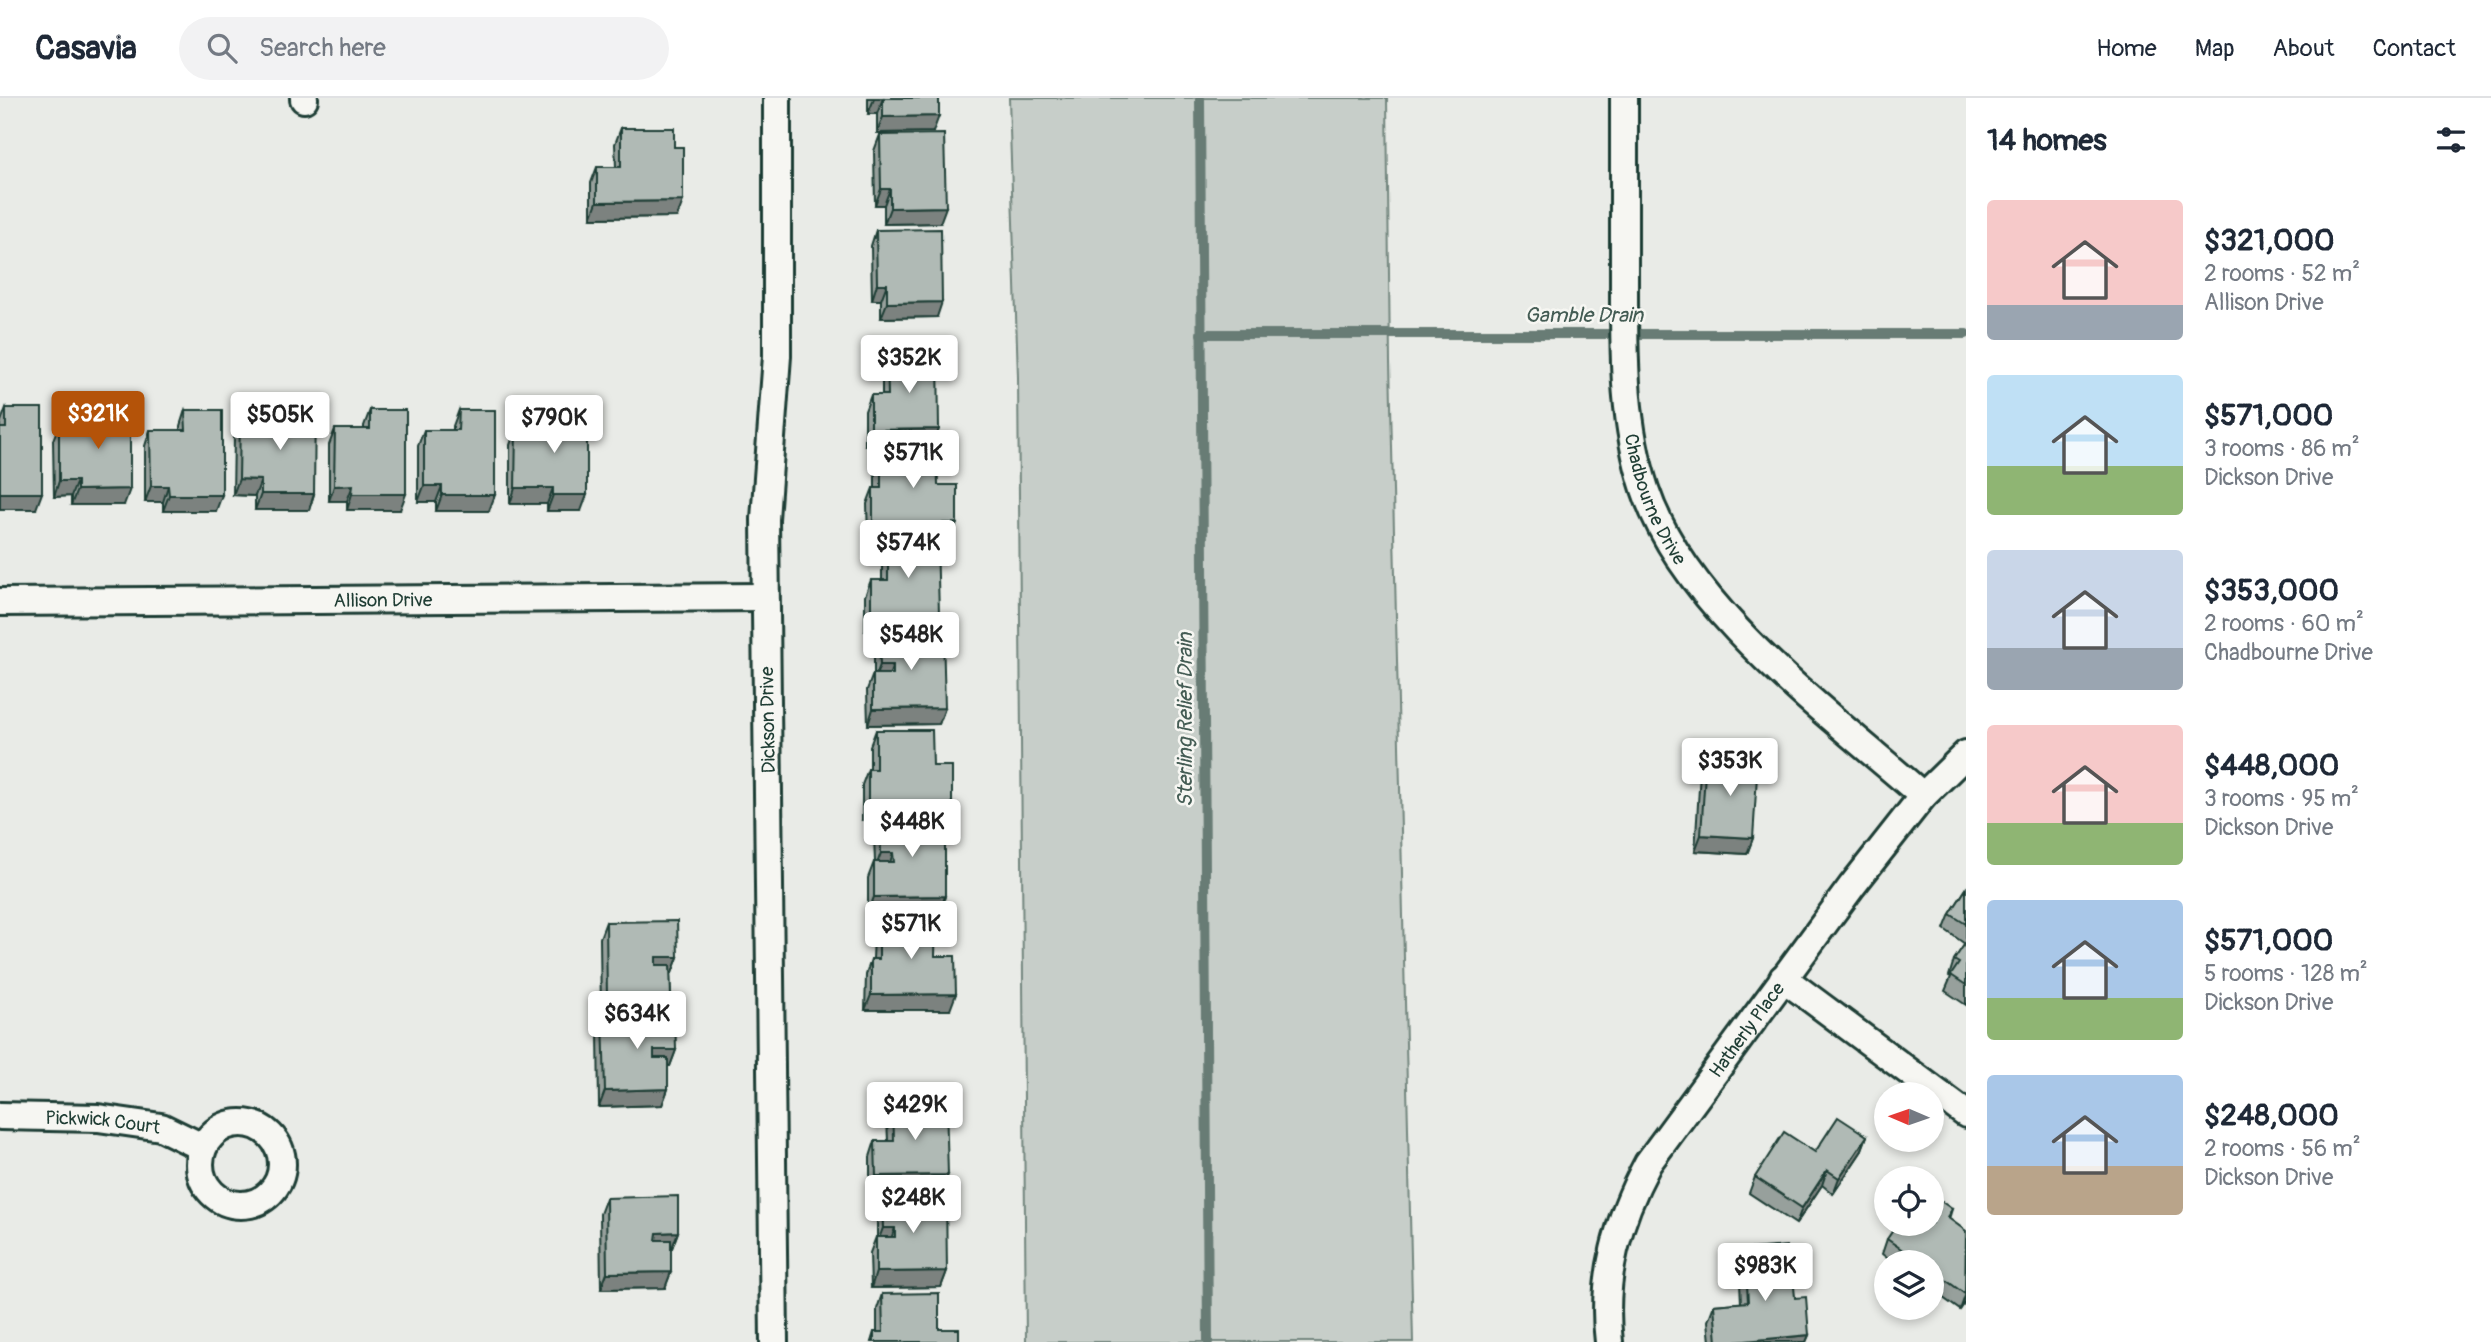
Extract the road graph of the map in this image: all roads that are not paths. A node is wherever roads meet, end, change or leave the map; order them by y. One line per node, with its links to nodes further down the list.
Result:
1 (778, 98): 3 (street, Dickson Drive)
2 (1624, 98): 6 (street, Chadbourne Drive)
3 (765, 597): 4 (street, Allison Drive); 11 (street, Dickson Drive)
4 (0, 602)
5 (1966, 754): 6 (street, Hatherly Place)
6 (1923, 796): 7 (street, Hatherly Place)
7 (1783, 978): 8 (street); 12 (street, Hatherly Place)
8 (1966, 1114)
9 (0, 1116): 10 (street, Pickwick Court)
10 (202, 1147)
11 (774, 1342)
12 (1609, 1342)

